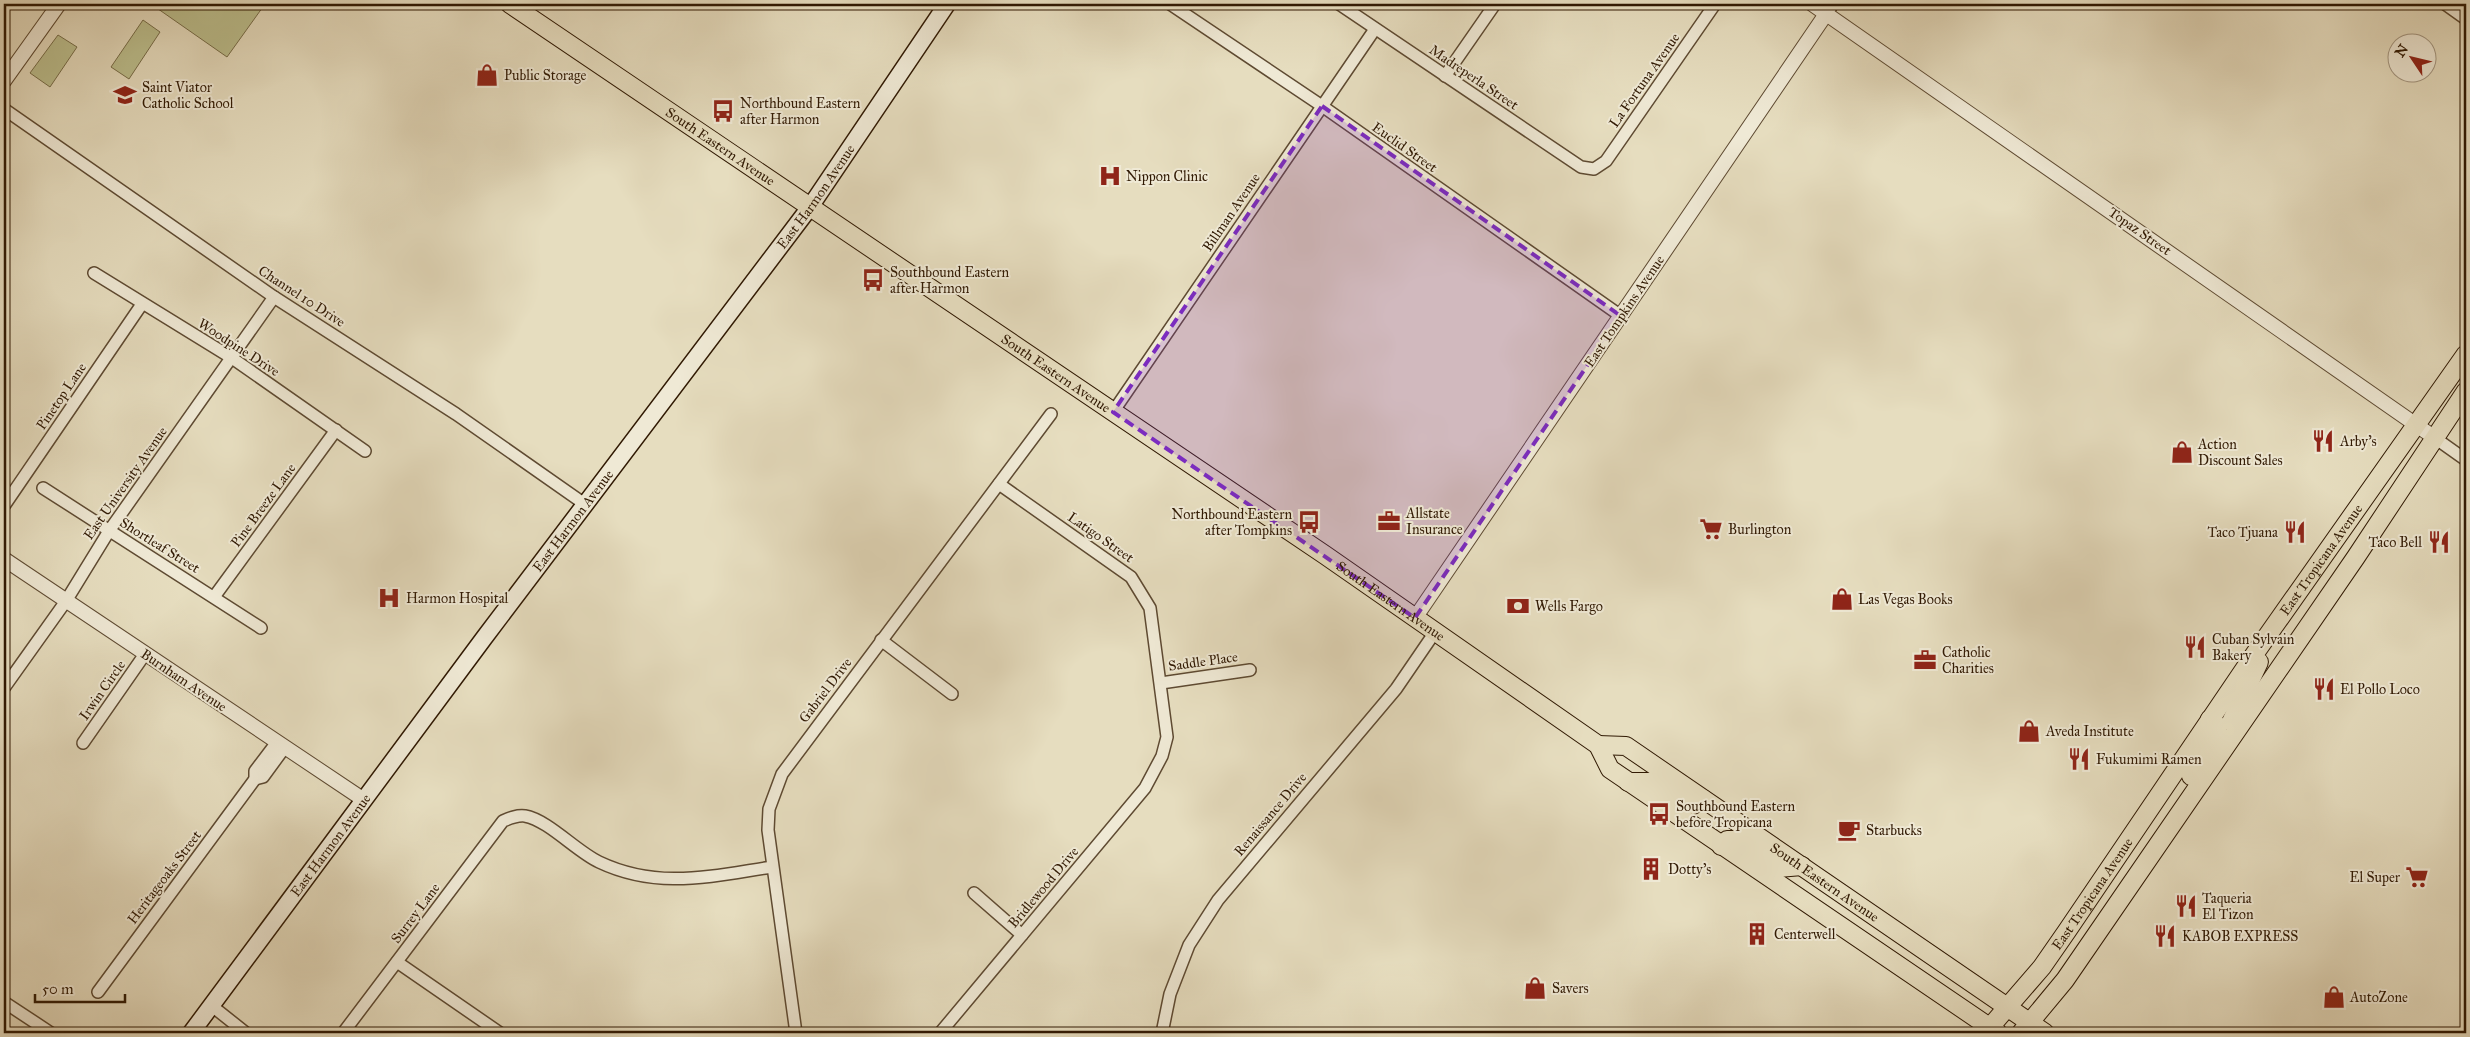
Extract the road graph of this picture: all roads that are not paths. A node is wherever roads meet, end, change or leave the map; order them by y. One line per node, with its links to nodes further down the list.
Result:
1 (59, 4): 14 (street)
2 (510, 4): 18 (main road, South Eastern Avenue)
3 (947, 4): 18 (main road, East Harmon Avenue)
4 (1170, 4): 15 (street, Euclid Street)
5 (1339, 4): 12 (street, Madreperla Street)
6 (1495, 4): 13 (street)
7 (1715, 4): 17 (street, La Fortuna Avenue)
8 (1812, 4): 10 (street, Topaz Street)
9 (2445, 4): 11 (street)
10 (1830, 9): 22 (street, East Tompkins Avenue); 28 (street, Topaz Street)
11 (2466, 19)
12 (1375, 29): 13 (street, Madreperla Street); 15 (street, Billman Avenue)
13 (1445, 76): 17 (street, Madreperla Street)
14 (4, 81)
15 (1322, 106): 22 (street, Euclid Street); 26 (street, Billman Avenue)
16 (4, 109): 20 (street, Channel 10 Drive)
17 (1594, 169)
18 (810, 207): 26 (main road, South Eastern Avenue); 35 (main road, East Harmon Avenue)
19 (94, 273): 21 (street, Woodpine Drive)
20 (274, 297): 24 (street, East University Avenue); 35 (street, Channel 10 Drive)
21 (142, 304): 24 (street, Woodpine Drive); 36 (street, Pinetop Lane)
22 (1621, 316): 41 (street, East Tompkins Avenue)
23 (2466, 354): 28 (main road, East Tropicana Avenue)
24 (232, 358): 29 (street, Woodpine Drive); 37 (street, East University Avenue)
25 (2466, 391): 30 (main road, East Tropicana Avenue)
26 (1113, 412): 41 (main road, South Eastern Avenue)
27 (1052, 414): 33 (street, Gabriel Drive)
28 (2418, 426): 30 (street, Topaz Street); 45 (main road, East Tropicana Avenue)
29 (336, 430): 31 (street, Woodpine Drive); 39 (street, Pine Breeze Lane)
30 (2435, 438): 32 (street, Topaz Street); 52 (main road, East Tropicana Avenue)
31 (365, 451)
32 (2466, 460)
33 (999, 484): 44 (street, Gabriel Drive); 48 (street, Latigo Street)
34 (43, 488): 37 (street, Shortleaf Street)
35 (586, 505): 59 (main road, East Harmon Avenue)
36 (4, 506)
37 (109, 531): 39 (street, Shortleaf Street); 40 (street, East University Avenue)
38 (4, 559): 40 (street, Burnham Avenue)
39 (214, 597): 42 (street, Shortleaf Street)
40 (66, 601): 46 (street, Burnham Avenue); 49 (street, East University Avenue)
41 (1416, 618): 43 (main road, South Eastern Avenue)
42 (261, 628)
43 (1435, 632): 55 (main road, South Eastern Avenue); 80 (street, Renaissance Drive)
44 (881, 640): 50 (street); 63 (street, Gabriel Drive)
45 (2258, 650): 51 (main road, East Tropicana Avenue); 52 (main road)
46 (145, 654): 53 (street, Irwin Circle); 54 (street, Burnham Avenue)
47 (1250, 670): 48 (street, Saddle Place)
48 (1161, 683): 56 (street, Latigo Street)
49 (4, 688)
50 (952, 694)
51 (2210, 719): 60 (main road); 70 (main road, East Tropicana Avenue)
52 (2229, 738): 60 (main road, East Tropicana Avenue)
53 (83, 743)
54 (281, 744): 59 (street, Burnham Avenue); 67 (street, Heritageoaks Street)
55 (1598, 745): 57 (main road, South Eastern Avenue); 58 (main road, South Eastern Avenue)
56 (1162, 756): 65 (street, Bridlewood Drive)
57 (1628, 782): 58 (main road); 61 (main road, South Eastern Avenue)
58 (1703, 799): 62 (main road, South Eastern Avenue)
59 (364, 800): 69 (main road, East Harmon Avenue)
60 (2163, 835): 71 (main road, East Tropicana Avenue)
61 (1721, 846): 62 (main road); 72 (main road, South Eastern Avenue)
62 (1802, 866): 70 (main road, South Eastern Avenue)
63 (772, 867): 66 (street, Surrey Lane); 78 (street, Gabriel Drive)
64 (974, 893): 65 (street)
65 (1022, 934): 79 (street, Bridlewood Drive)
66 (397, 962): 76 (street, Surrey Lane); 77 (street)
67 (98, 992)
68 (4, 1002): 73 (street)
69 (212, 1006): 74 (main road, East Harmon Avenue); 75 (street)
70 (2007, 1007): 71 (main road, South Eastern Avenue); 72 (main road, East Tropicana Avenue)
71 (2026, 1028): 81 (main road, South Eastern Avenue)
72 (1991, 1031)
73 (52, 1033)
74 (191, 1033)
75 (246, 1033)
76 (343, 1033)
77 (500, 1033)
78 (796, 1033)
79 (940, 1033)
80 (1162, 1033)
81 (2045, 1033)

